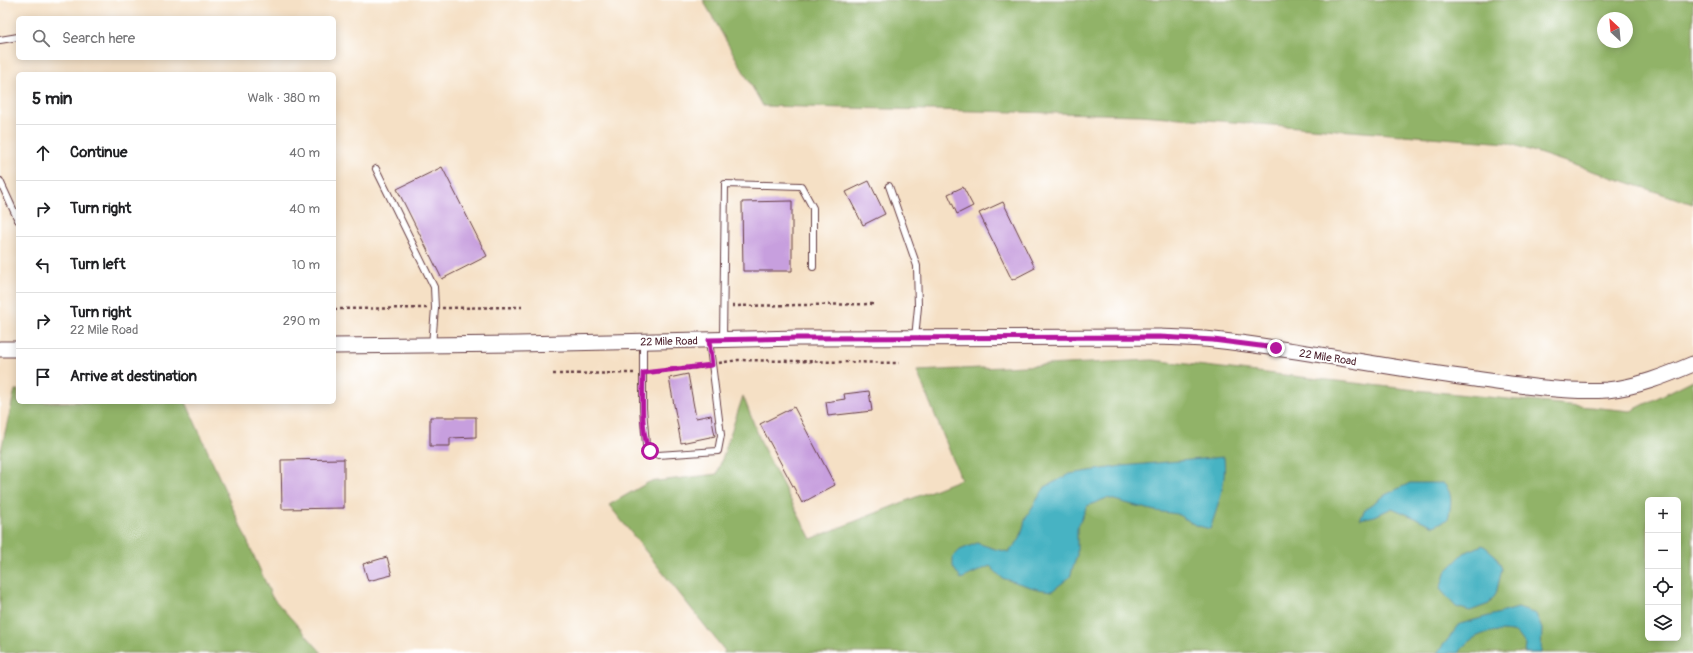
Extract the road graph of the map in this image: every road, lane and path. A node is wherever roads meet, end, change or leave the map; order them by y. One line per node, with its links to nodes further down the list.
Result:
1 (16, 37): 2 (lane)
2 (0, 40)
3 (376, 169): 13 (lane)
4 (0, 181): 6 (lane)
5 (889, 186): 10 (lane)
6 (16, 216)
7 (813, 267): 9 (lane)
8 (875, 304): 9 (path)
9 (724, 306): 11 (lane)
10 (915, 338): 11 (street, 22 Mile Road); 18 (street, 22 Mile Road)
11 (716, 340): 12 (street, 22 Mile Road); 19 (lane)
12 (643, 342): 13 (street, 22 Mile Road); 20 (lane)
13 (432, 345): 14 (street, 22 Mile Road)
14 (336, 346)
15 (0, 349): 16 (street)
16 (16, 349)
17 (899, 363): 19 (path)
18 (1693, 364)
19 (712, 365): 20 (path); 20 (lane)
20 (643, 373): 21 (path)
21 (553, 374)

